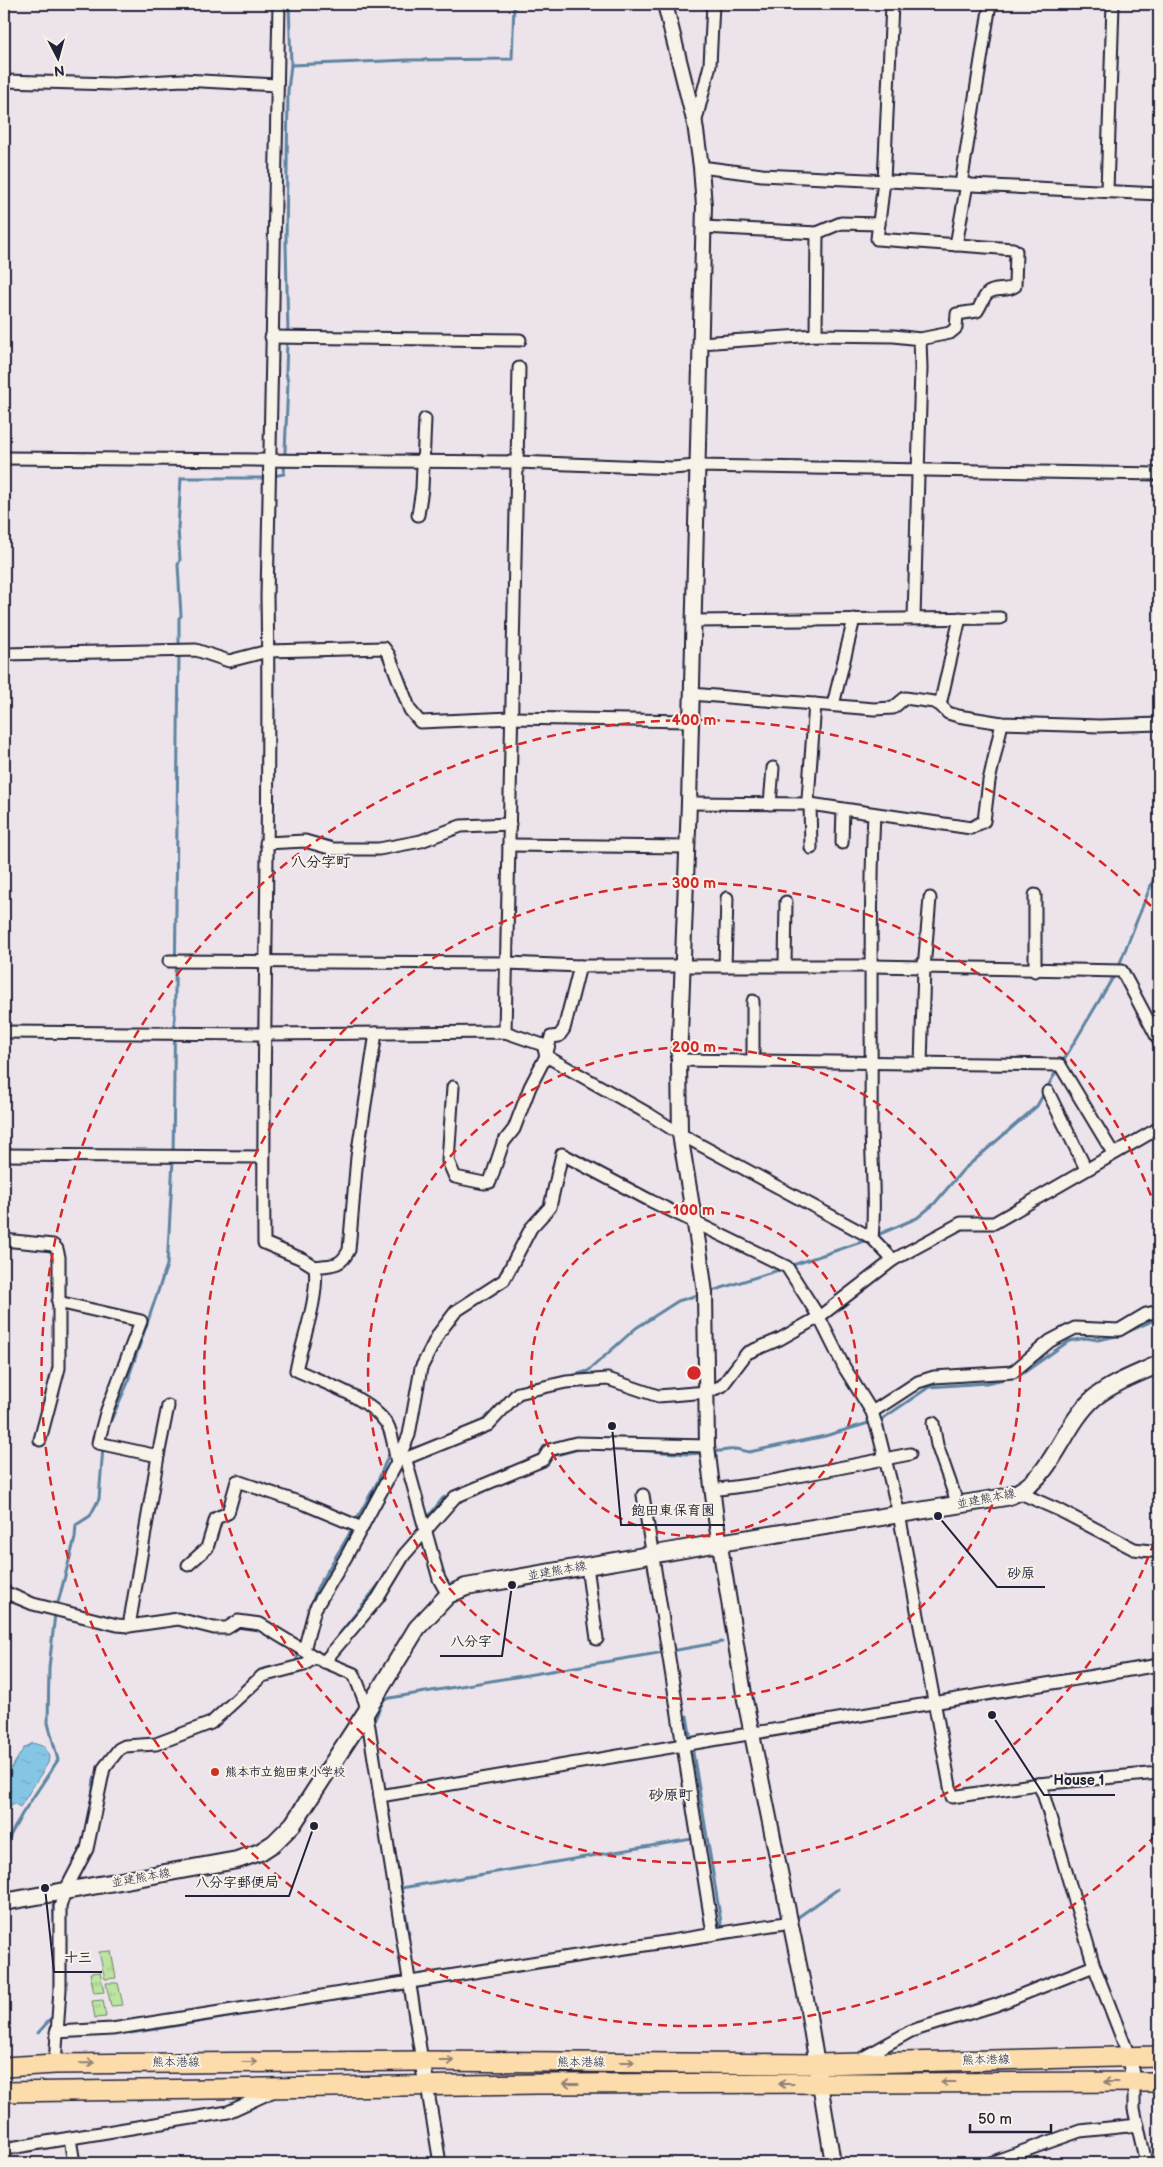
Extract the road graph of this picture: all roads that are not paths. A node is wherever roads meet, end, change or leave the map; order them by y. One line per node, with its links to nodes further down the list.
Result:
1 (279, 4): 8 (street)
2 (665, 4): 9 (street)
3 (713, 4): 9 (street)
4 (892, 4): 11 (street)
5 (990, 4): 12 (street)
6 (1113, 4): 13 (street)
7 (4, 81): 8 (street)
8 (276, 85): 20 (street)
9 (695, 124): 10 (street)
10 (701, 167): 11 (street); 16 (street)
11 (884, 181): 12 (street); 15 (street)
12 (964, 184): 13 (street); 18 (street)
13 (1107, 191): 14 (street)
14 (1159, 194)
15 (879, 224): 17 (street); 18 (street)
16 (704, 227): 17 (street); 23 (street)
17 (817, 233): 19 (street)
18 (956, 245): 21 (street)
19 (816, 336): 21 (street); 23 (street)
20 (276, 337): 22 (street); 27 (street)
21 (920, 339): 31 (street)
22 (520, 340)
23 (700, 343): 30 (street)
24 (519, 368): 29 (street)
25 (425, 419): 28 (street)
26 (4, 458): 27 (street)
27 (270, 461): 28 (street); 39 (street)
28 (424, 461): 29 (street); 33 (street)
29 (517, 462): 30 (street); 45 (street)
30 (697, 466): 31 (street); 38 (street)
31 (916, 470): 32 (street); 34 (street)
32 (1159, 474)
33 (418, 515)
34 (914, 618): 35 (street); 37 (street)
35 (960, 618): 36 (street); 44 (street)
36 (1000, 618)
37 (854, 619): 38 (street); 43 (street)
38 (693, 621): 41 (street)
39 (268, 651): 40 (street); 45 (street); 56 (street)
40 (4, 654)
41 (691, 694): 42 (street); 46 (street)
42 (815, 704): 43 (street); 52 (street)
43 (833, 705): 44 (street)
44 (940, 705): 47 (street)
45 (511, 718): 46 (street); 55 (street)
46 (690, 720): 50 (street)
47 (1002, 723): 48 (street); 54 (street)
48 (1159, 724)
49 (773, 768): 51 (street)
50 (689, 803): 51 (street); 59 (street)
51 (770, 804): 52 (street)
52 (810, 804): 53 (street); 60 (street)
53 (843, 809): 54 (street); 57 (street)
54 (874, 814): 72 (street)
55 (510, 824): 56 (street); 58 (street)
56 (266, 843): 66 (street)
57 (842, 843)
58 (509, 845): 59 (street); 67 (street)
59 (687, 848): 70 (street)
60 (811, 848)
61 (1035, 895): 74 (street)
62 (727, 898): 71 (street)
63 (930, 898): 73 (street)
64 (786, 902): 68 (street)
65 (169, 961): 66 (street)
66 (265, 962): 67 (street); 79 (street)
67 (507, 963): 69 (street); 78 (street)
68 (785, 965): 71 (street); 72 (street)
69 (580, 966): 70 (street); 81 (street)
70 (682, 966): 71 (street); 82 (street)
71 (725, 966)
72 (872, 966): 73 (street); 84 (street)
73 (924, 968): 74 (street); 85 (street)
74 (1035, 971): 80 (street)
75 (753, 1001): 83 (street)
76 (4, 1032): 79 (street)
77 (376, 1032): 78 (street); 79 (street); 98 (street)
78 (505, 1032): 81 (street)
79 (264, 1034): 92 (street)
80 (1159, 1041)
81 (546, 1056): 86 (street); 89 (street)
82 (679, 1060): 83 (street); 89 (street)
83 (753, 1060): 84 (street)
84 (872, 1062): 85 (street); 95 (street)
85 (921, 1064): 90 (street)
86 (453, 1087)
87 (1048, 1092): 93 (street)
88 (1159, 1128): 90 (street)
89 (680, 1134): 94 (street); 95 (street)
90 (1113, 1153): 93 (street)
91 (4, 1155): 92 (street)
92 (263, 1157): 98 (street)
93 (1086, 1169): 97 (street)
94 (694, 1221): 101 (street); 103 (street); 111 (street)
95 (872, 1238): 97 (street)
96 (4, 1240): 99 (street)
97 (893, 1260): 101 (street)
98 (315, 1267): 111 (street)
99 (58, 1302): 107 (street); 110 (street)
100 (1159, 1311): 105 (street)
101 (819, 1317): 103 (street); 105 (street)
102 (1159, 1364): 114 (main road, 並建熊本線)
103 (707, 1392): 108 (street); 111 (street)
104 (168, 1406): 110 (street)
105 (872, 1412): 112 (street)
106 (933, 1423): 116 (street)
107 (40, 1440)
108 (707, 1446): 113 (street); 119 (street)
109 (910, 1454): 112 (street)
110 (158, 1456): 127 (street)
111 (401, 1459): 118 (street); 119 (street)
112 (884, 1459): 113 (street); 117 (street)
113 (712, 1490): 120 (street)
114 (1020, 1493): 116 (main road, 並建熊本線); 121 (street)
115 (643, 1495): 122 (street)
116 (958, 1505): 117 (main road, 並建熊本線)
117 (899, 1514): 120 (main road, 並建熊本線); 132 (street)
118 (362, 1528): 123 (street); 129 (street)
119 (425, 1529): 126 (street); 130 (street)
120 (720, 1543): 122 (main road, 並建熊本線); 134 (street)
121 (1159, 1552)
122 (654, 1554): 124 (main road, 並建熊本線); 135 (street)
123 (188, 1566)
124 (587, 1566): 126 (main road, 並建熊本線); 128 (street)
125 (4, 1592): 127 (street)
126 (448, 1596): 133 (main road, 並建熊本線)
127 (129, 1626): 129 (street)
128 (597, 1639)
129 (304, 1650): 130 (street)
130 (320, 1659): 133 (street); 139 (street)
131 (1159, 1665): 132 (street)
132 (933, 1702): 134 (street); 137 (street)
133 (366, 1712): 138 (street); 139 (main road, 並建熊本線)
134 (753, 1733): 135 (street); 141 (street)
135 (682, 1744): 138 (street); 142 (street)
136 (1159, 1772): 137 (street)
137 (1038, 1784): 143 (street)
138 (380, 1796): 144 (street)
139 (64, 1891): 140 (main road, 並建熊本線); 145 (street)
140 (4, 1902)
141 (791, 1922): 142 (street); 151 (street)
142 (714, 1934): 144 (street)
143 (1094, 1966): 146 (street); 149 (street)
144 (409, 1982): 145 (street); 148 (street)
145 (56, 2032): 150 (street)
146 (1129, 2056): 147 (main road, 熊本港線); 149 (main road, 熊本港線); 153 (street)
147 (1159, 2056)
148 (422, 2061): 150 (main road, 熊本港線, one-way to 148); 151 (main road, 熊本港線, one-way to 151); 156 (street)
149 (854, 2063): 151 (main road, 熊本港線)
150 (55, 2064): 152 (main road, 熊本港線)
151 (817, 2064): 155 (street)
152 (4, 2067)
153 (1134, 2082): 154 (main road, 熊本港線); 155 (main road, 熊本港線, one-way to 155); 159 (street)
154 (1159, 2082)
155 (820, 2083): 156 (main road, 熊本港線, one-way to 156); 164 (street)
156 (427, 2086): 157 (main road, 熊本港線); 163 (street)
157 (283, 2087): 158 (main road, 熊本港線); 160 (street)
158 (4, 2092)
159 (1138, 2125): 165 (street); 166 (street)
160 (70, 2139): 161 (street); 162 (street)
161 (4, 2149)
162 (74, 2163)
163 (440, 2163)
164 (833, 2163)
165 (990, 2163)
166 (1146, 2163)

